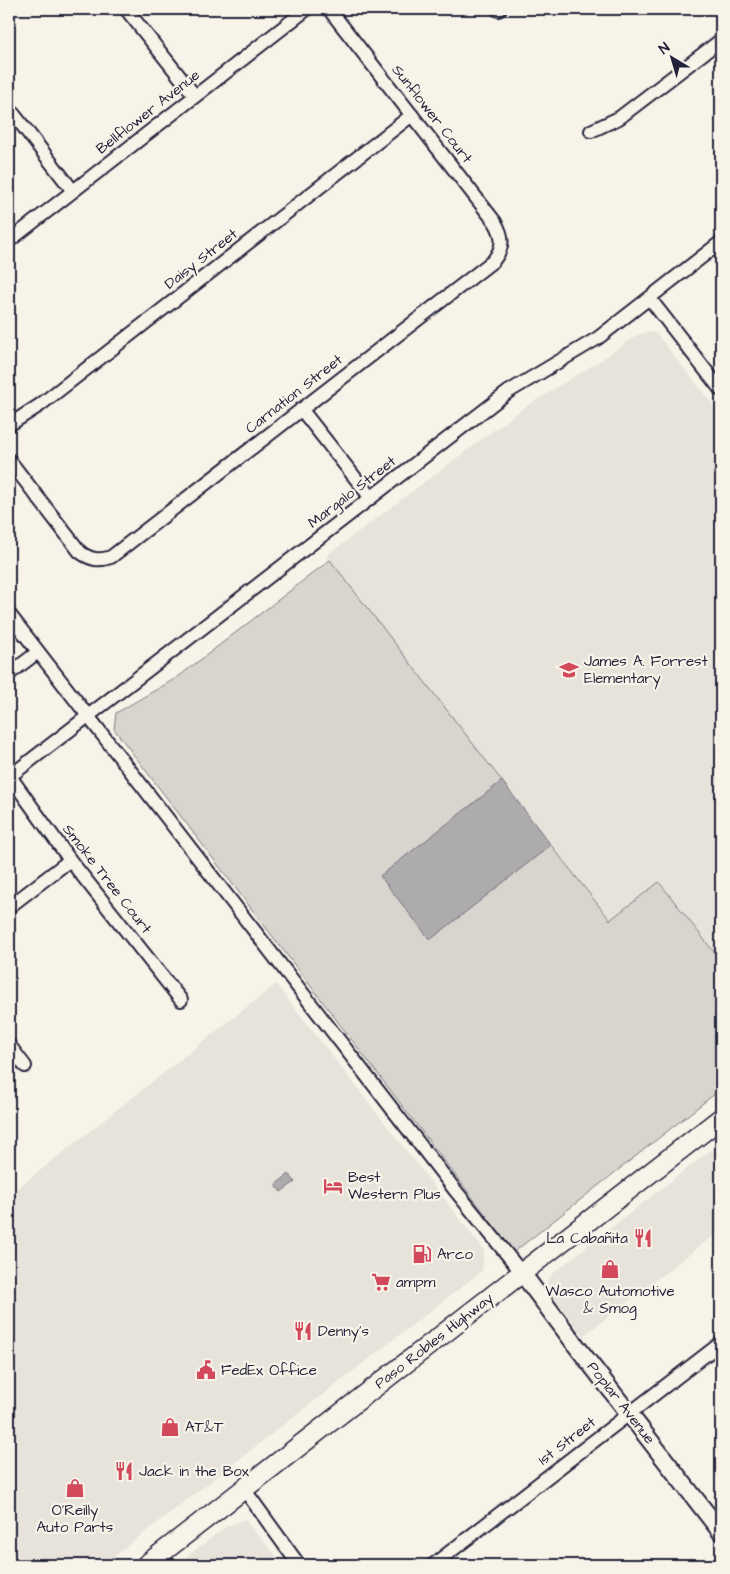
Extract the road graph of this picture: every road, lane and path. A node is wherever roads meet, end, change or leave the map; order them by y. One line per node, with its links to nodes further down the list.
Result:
1 (126, 9): 5 (street)
2 (307, 9): 5 (street, Bellflower Avenue)
3 (329, 9): 7 (street, Sunflower Court)
4 (721, 40): 8 (street)
5 (195, 96): 9 (street, Bellflower Avenue)
6 (9, 108): 9 (street)
7 (412, 115): 11 (street, Sunflower Court); 16 (street, Daisy Street)
8 (591, 131)
9 (73, 191): 10 (street, Bellflower Avenue)
10 (9, 241)
11 (502, 242): 15 (street, Carnation Street)
12 (721, 242): 13 (street, Margalo Street)
13 (650, 299): 14 (street); 18 (street, Margalo Street)
14 (721, 390)
15 (301, 409): 17 (street, Carnation Street); 18 (street)
16 (9, 425)
17 (9, 460)
18 (371, 498): 22 (street, Margalo Street)
19 (9, 614): 20 (street)
20 (38, 652): 21 (street); 22 (street)
21 (9, 674)
22 (87, 717): 23 (street, Margalo Street); 30 (street)
23 (9, 776): 24 (street, Smoke Tree Court)
24 (70, 860): 25 (street); 26 (street, Smoke Tree Court)
25 (9, 907)
26 (182, 1000)
27 (9, 1045): 28 (street)
28 (25, 1066)
29 (721, 1118): 30 (highway, Paso Robles Highway)
30 (522, 1273): 32 (main road, Poplar Avenue); 33 (highway, Paso Robles Highway)
31 (721, 1343): 32 (street, 1st Street)
32 (630, 1414): 34 (main road, Poplar Avenue); 37 (street, 1st Street)
33 (244, 1489): 35 (highway, Paso Robles Highway); 36 (street)
34 (721, 1532)
35 (146, 1565)
36 (299, 1565)
37 (433, 1565)

